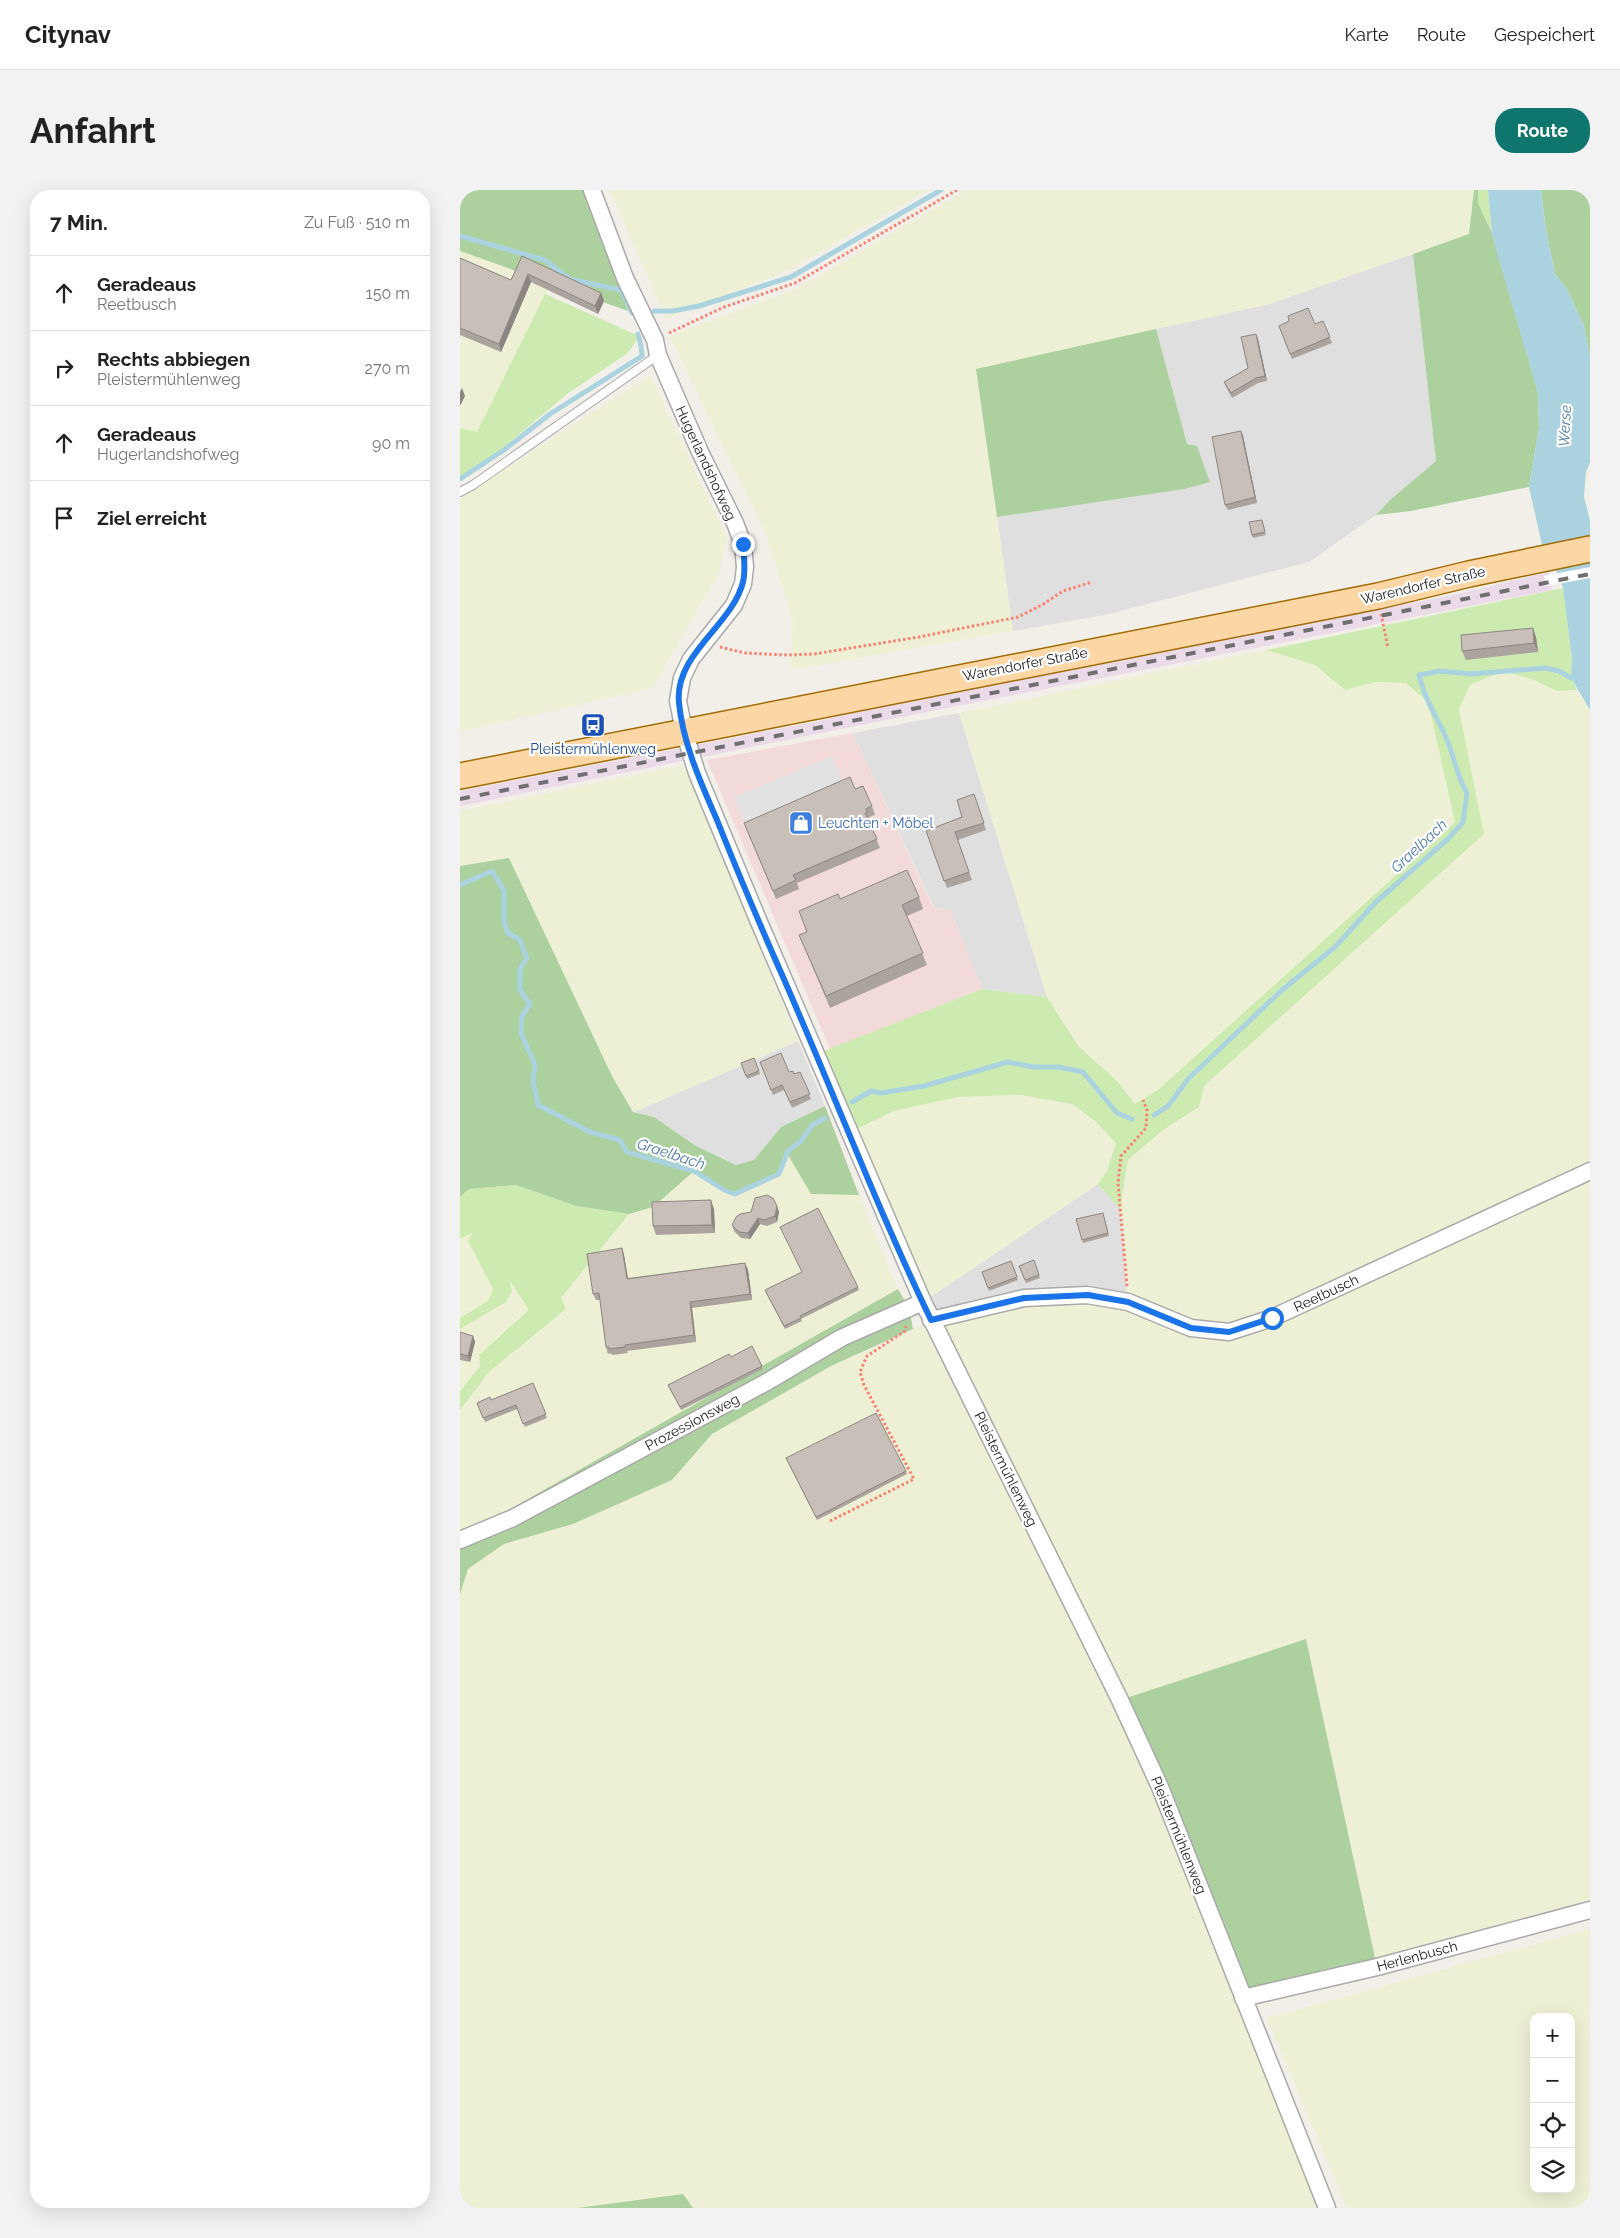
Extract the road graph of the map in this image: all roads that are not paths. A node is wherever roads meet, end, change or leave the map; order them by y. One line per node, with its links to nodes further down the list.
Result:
1 (592, 190): 2 (street, Hugerlandshofweg)
2 (657, 348): 3 (lane); 5 (street, Hugerlandshofweg)
3 (460, 492)
4 (1590, 549): 5 (main road, Warendorfer Straße)
5 (684, 731): 6 (main road, Warendorfer Straße); 8 (street, Pleistermühlenweg)
6 (460, 776)
7 (1590, 1171): 9 (street, Reetbusch)
8 (916, 1305): 9 (street, Pleistermühlenweg); 10 (street, Prozessionsweg)
9 (931, 1320): 12 (street, Pleistermühlenweg)
10 (460, 1540)
11 (1590, 1910): 12 (street, Herlenbusch)
12 (1243, 1998): 13 (street, Pleistermühlenweg)
13 (1327, 2208)

